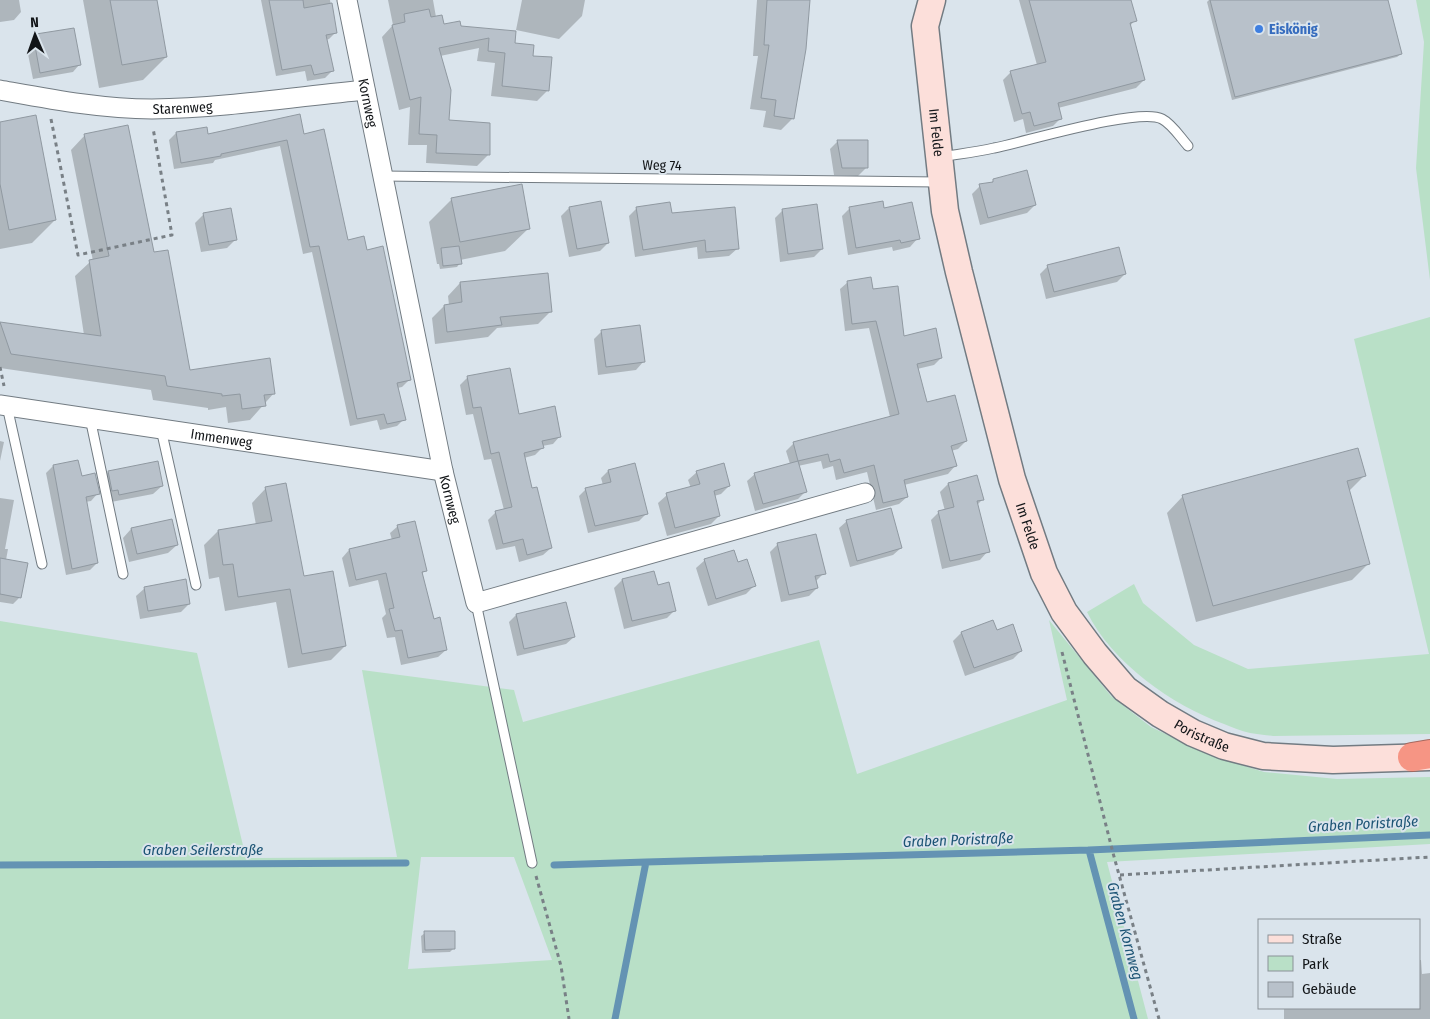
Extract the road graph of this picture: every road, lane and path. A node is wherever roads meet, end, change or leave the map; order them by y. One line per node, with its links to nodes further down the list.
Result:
1 (347, 0): 6 (street, Kornweg)
2 (912, 0): 4 (main road, Im Felde)
3 (932, 0): 4 (main road, Im Felde)
4 (925, 26): 10 (main road, Im Felde)
5 (0, 90): 7 (street, Starenweg)
6 (365, 90): 8 (street, Starenweg); 11 (street, Kornweg)
7 (46, 98): 8 (street, Starenweg); 8 (path)
8 (150, 109)
9 (1188, 146): 10 (lane, Weg 74)
10 (940, 170): 11 (lane, Weg 74); 19 (main road, Im Felde)
11 (382, 176): 15 (street, Kornweg)
12 (4, 405): 13 (street, Immenweg); 17 (lane)
13 (90, 418): 14 (street, Immenweg); 18 (lane)
14 (161, 428): 15 (street, Immenweg); 20 (lane)
15 (443, 471): 21 (street, Kornweg)
16 (865, 493): 21 (street)
17 (42, 564)
18 (123, 574)
19 (1044, 574): 23 (main road, Poristraße)
20 (196, 585)
21 (476, 603): 25 (lane)
22 (1062, 651): 26 (path)
23 (1424, 756)
24 (1430, 857): 26 (path)
25 (532, 863): 27 (path)
26 (1120, 874): 28 (path)
27 (569, 1019)
28 (1160, 1019)

